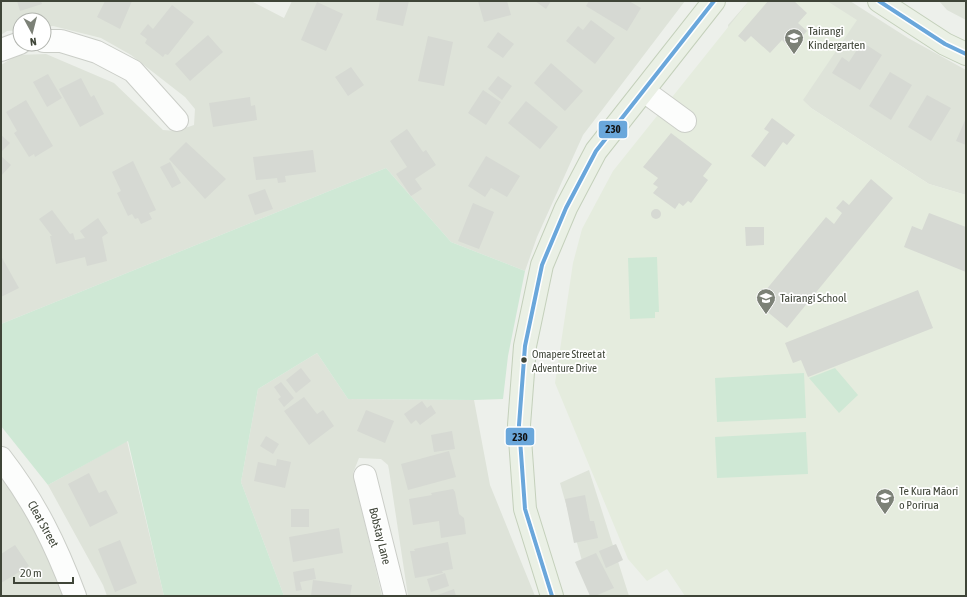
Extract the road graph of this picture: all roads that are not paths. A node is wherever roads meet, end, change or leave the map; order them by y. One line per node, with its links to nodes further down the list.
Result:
1 (714, 1): 7 (main road)
2 (881, 2): 6 (main road)
3 (52, 41): 8 (street)
4 (12, 46): 5 (street)
5 (1, 50)
6 (966, 54)
7 (644, 92): 9 (street); 14 (main road)
8 (177, 120)
9 (685, 121)
10 (1, 458): 12 (street, Cleat Street)
11 (365, 476): 13 (street, Bobstay Lane)
12 (76, 596)
13 (395, 596)
14 (552, 596)

